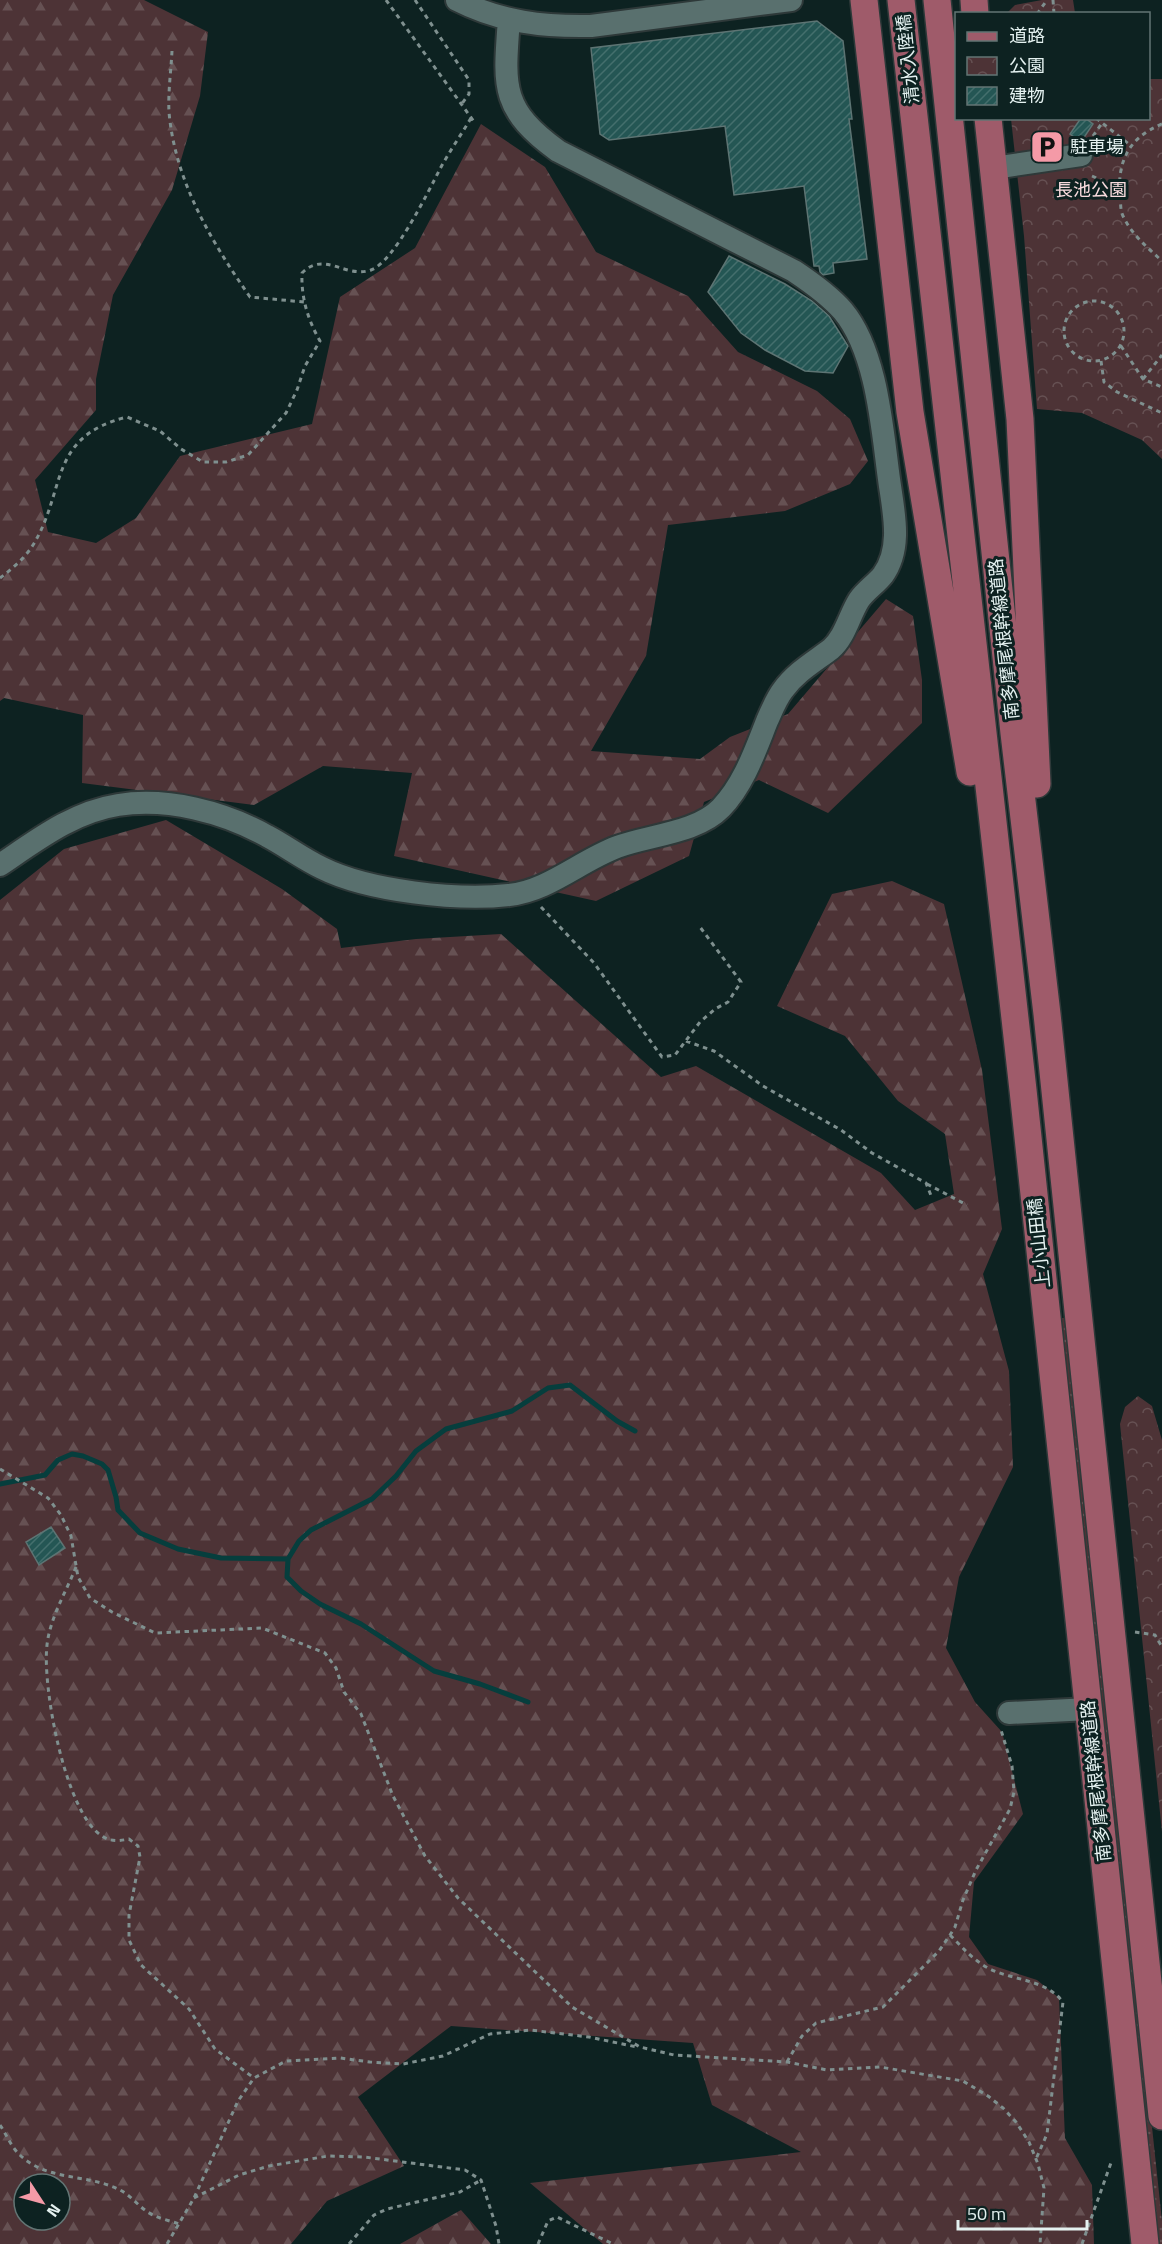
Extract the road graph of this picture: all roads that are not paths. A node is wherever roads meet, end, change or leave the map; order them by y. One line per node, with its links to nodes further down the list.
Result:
1 (457, 0): 6 (street)
2 (791, 0): 6 (street)
3 (864, 0): 14 (main road)
4 (901, 0): 8 (main road, 清水入陸橋)
5 (937, 0): 7 (main road, 清水入陸橋)
6 (509, 19): 12 (street)
7 (950, 114): 13 (main road, 南多摩尾根幹線道路)
8 (914, 119): 14 (main road, 南多摩尾根幹線道路)
9 (988, 120): 11 (main road)
10 (1081, 155): 11 (street)
11 (994, 168): 13 (main road)
12 (0, 865)
13 (1047, 1014): 15 (main road, 南多摩尾根幹線道路)
14 (1023, 1090): 16 (main road, 南多摩尾根幹線道路)
15 (1062, 1164): 17 (main road, 上小山田橋)
16 (1031, 1166): 18 (main road, 上小山田橋)
17 (1078, 1315): 21 (main road, 南多摩尾根幹線道路)
18 (1047, 1319): 19 (main road, 南多摩尾根幹線道路)
19 (1089, 1708): 20 (street); 22 (main road, 南多摩尾根幹線道路)
20 (1005, 1719)
21 (1162, 2116)
22 (1145, 2244)

